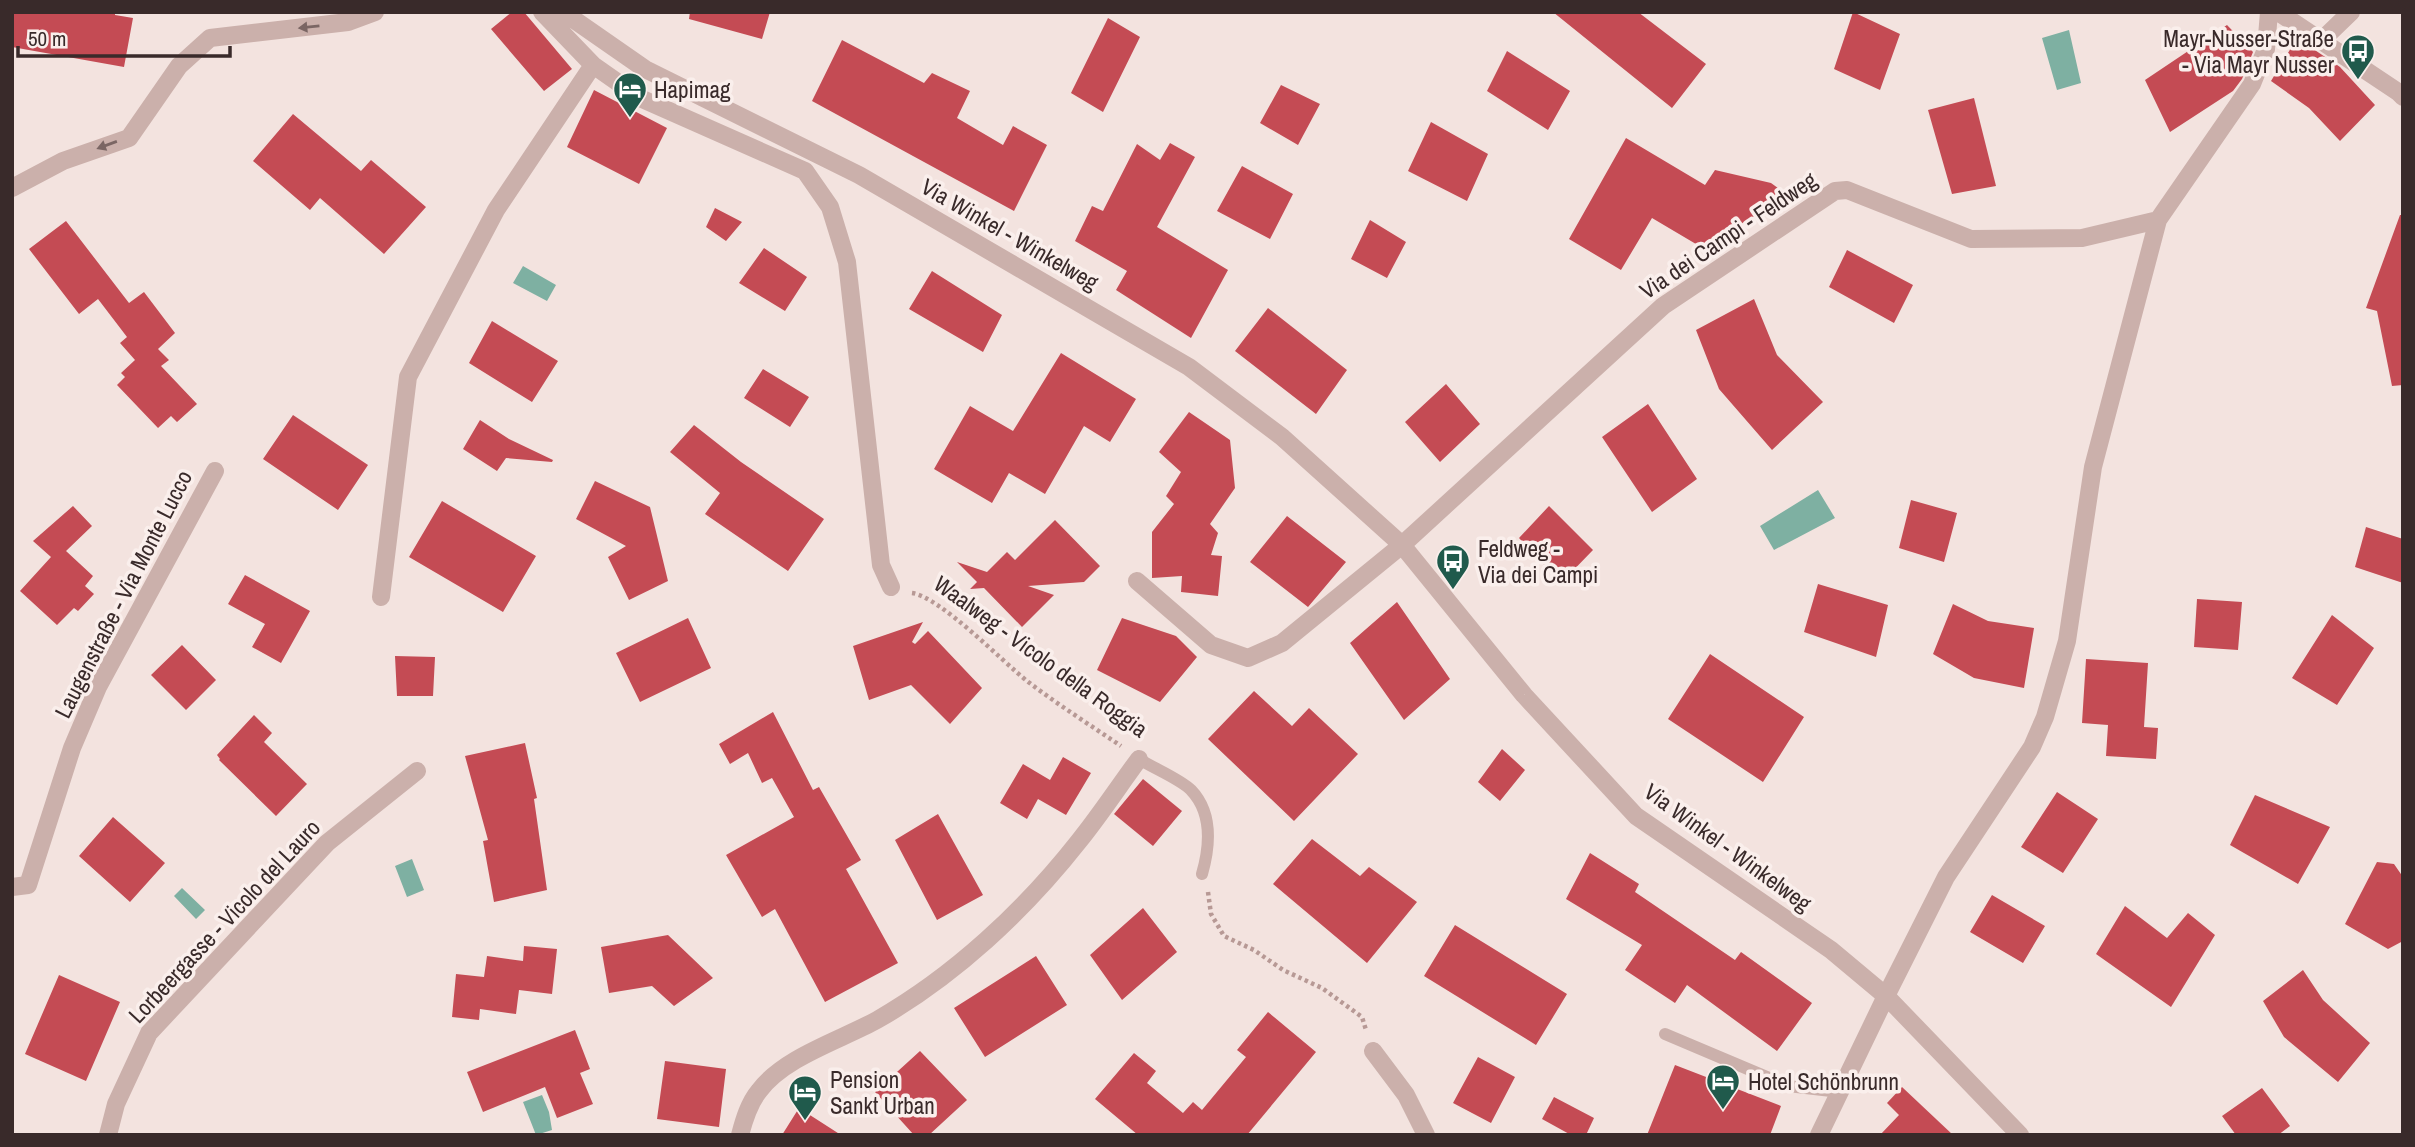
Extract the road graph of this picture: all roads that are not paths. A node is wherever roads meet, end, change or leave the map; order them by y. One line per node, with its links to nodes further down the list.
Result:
1 (375, 12): 10 (street, one-way to 10)
2 (542, 12): 8 (street)
3 (563, 12): 13 (street, Via Winkel - Winkelweg)
4 (2269, 12): 11 (street)
5 (2278, 12): 7 (street)
6 (2351, 12): 7 (street)
7 (2322, 40): 9 (street)
8 (593, 65): 15 (street); 16 (street)
9 (2403, 97)
10 (12, 188)
11 (2158, 220): 13 (street, Via dei Campi - Feldweg); 21 (street)
12 (215, 471): 20 (street, Laugenstraße - Via Monte Lucco)
13 (1402, 545): 14 (street); 21 (street, Via Winkel - Winkelweg)
14 (1137, 581)
15 (891, 587)
16 (381, 597)
17 (1139, 759): 19 (lane, Waalweg - Vicolo della Roggia); 26 (street)
18 (417, 771): 25 (street, Lorbeergasse - Vicolo del Lauro)
19 (1202, 874)
20 (12, 887)
21 (1886, 996): 24 (street); 29 (street, Via Winkel - Winkelweg)
22 (1665, 1034): 24 (lane)
23 (1373, 1051): 27 (street)
24 (1840, 1092): 28 (street)
25 (108, 1135)
26 (740, 1135)
27 (1426, 1135)
28 (1819, 1135)
29 (2020, 1135)

